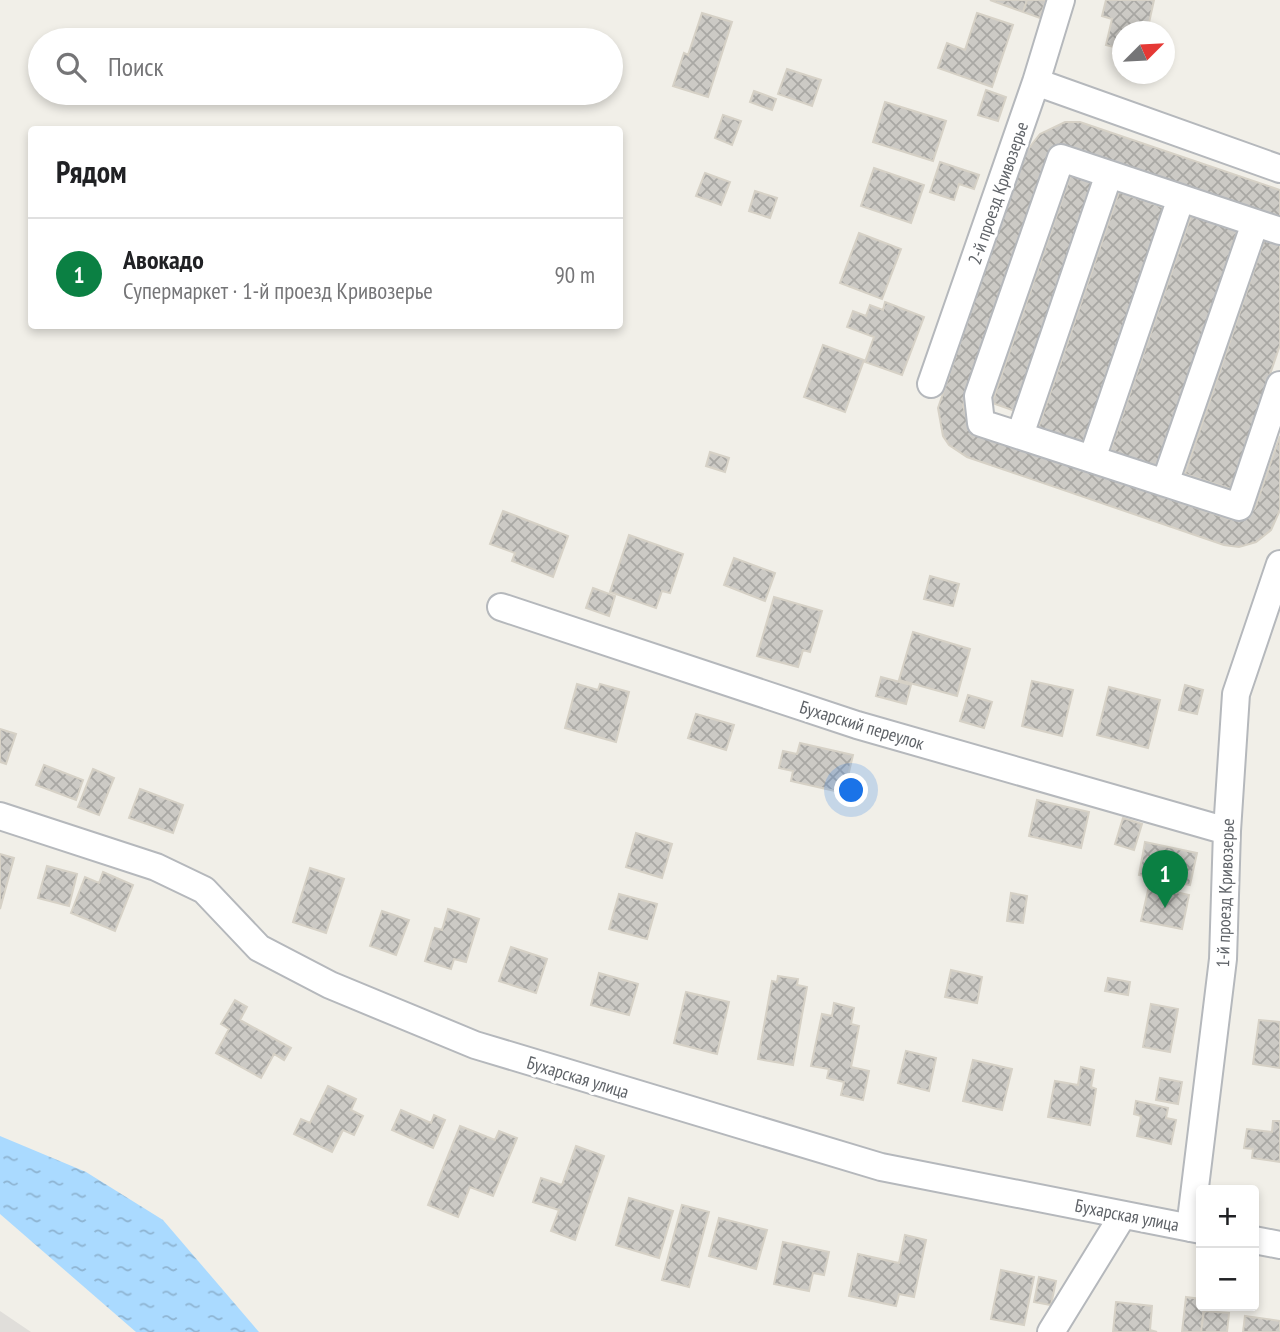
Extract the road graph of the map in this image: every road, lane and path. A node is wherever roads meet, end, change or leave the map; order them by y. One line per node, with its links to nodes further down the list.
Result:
1 (1061, 0): 2 (street, 2-й проезд Кривозерье)
2 (1036, 82): 3 (street); 8 (street, 2-й проезд Кривозерье)
3 (1280, 169)
4 (1110, 174): 5 (street); 10 (street); 10 (street)
5 (1181, 198): 6 (street); 11 (street)
6 (1255, 223): 7 (street); 12 (street)
7 (1280, 231)
8 (931, 384)
9 (1280, 385): 12 (street)
10 (1020, 435): 11 (street)
11 (1092, 459): 12 (street)
12 (1166, 484)
13 (1280, 564): 16 (street, 1-й проезд Кривозерье)
14 (501, 607): 16 (street, Бухарский переулок)
15 (0, 816): 18 (street, Бухарская улица)
16 (1227, 831): 17 (street, 1-й проезд Кривозерье)
17 (1200, 1185)
18 (1123, 1214): 19 (street, Бухарская улица); 22 (street)
19 (1196, 1229)
20 (1259, 1241): 21 (street)
21 (1280, 1245)
22 (1051, 1332)

